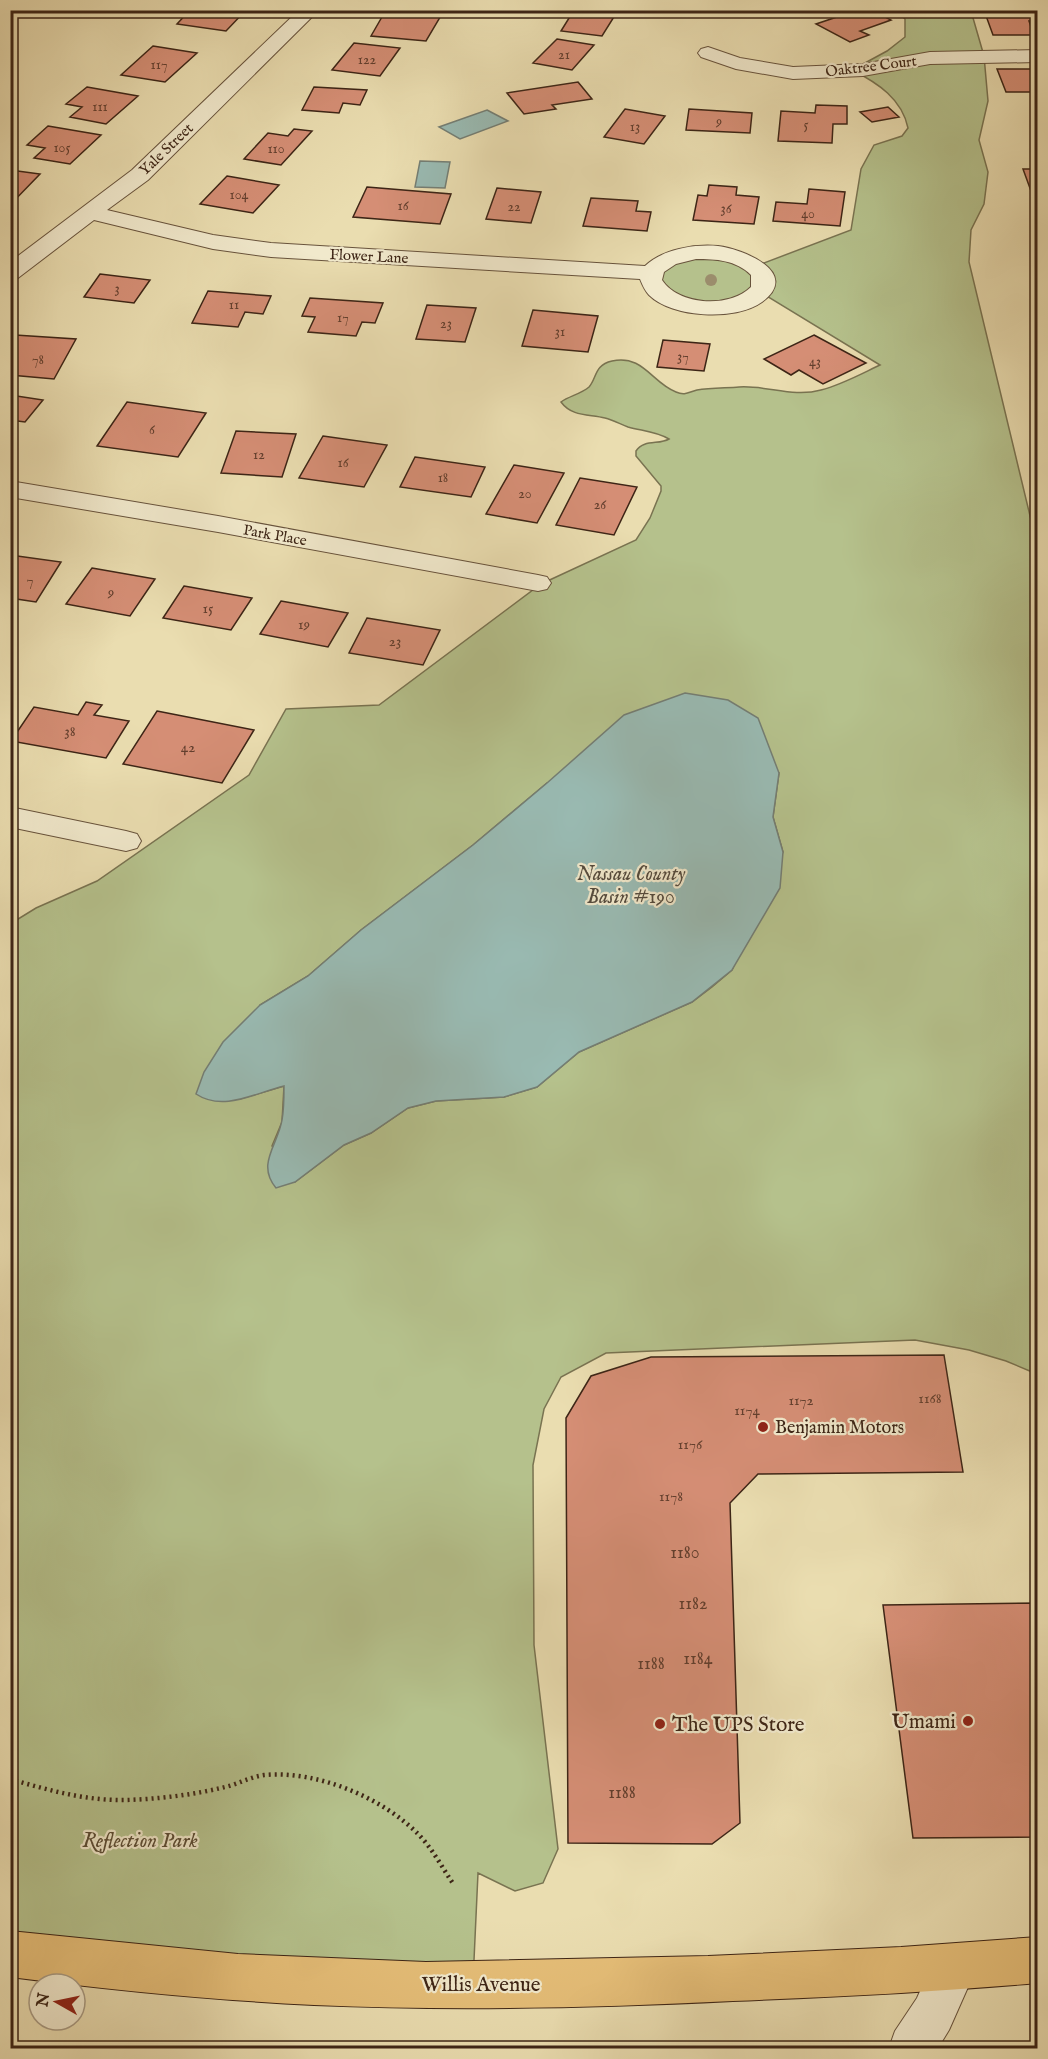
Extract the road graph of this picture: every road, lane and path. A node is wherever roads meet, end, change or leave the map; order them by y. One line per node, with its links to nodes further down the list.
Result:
1 (310, 10): 4 (street, Yale Street)
2 (708, 53): 3 (street, Oaktree Court)
3 (1038, 56)
4 (90, 213): 5 (street, Yale Street); 6 (street, Flower Lane)
5 (10, 273)
6 (651, 273)
7 (10, 489): 8 (street, Park Place)
8 (538, 583)
9 (10, 817): 10 (street)
10 (126, 841)
11 (10, 1779): 12 (path)
12 (453, 1885)
13 (10, 1954): 15 (main road, Willis Avenue)
14 (1038, 1960): 15 (main road, Willis Avenue)
15 (953, 1969): 16 (street)
16 (912, 2049)

